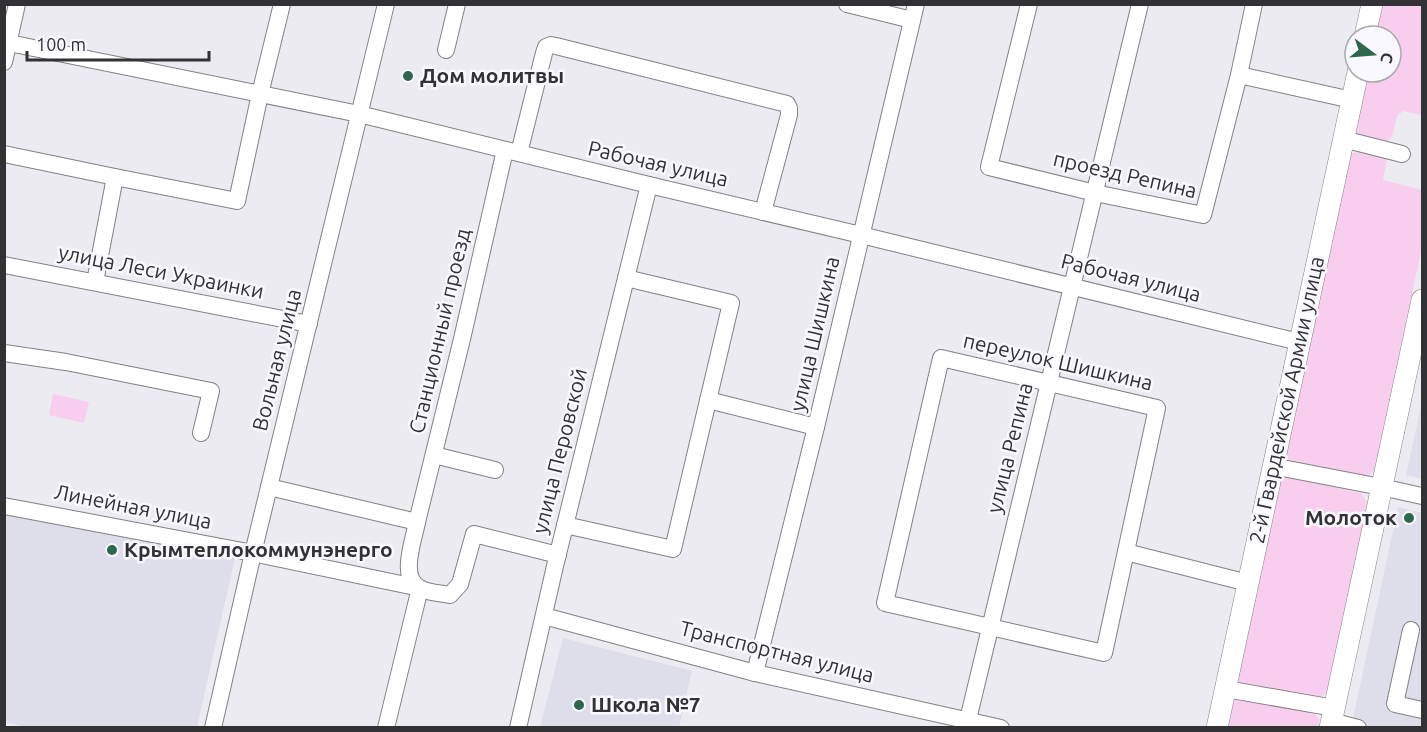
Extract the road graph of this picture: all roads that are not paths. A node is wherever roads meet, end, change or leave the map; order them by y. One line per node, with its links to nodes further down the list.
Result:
1 (17, 4): 12 (street)
2 (282, 4): 17 (street)
3 (386, 4): 19 (street, Вольная улица)
4 (457, 4): 13 (street)
5 (847, 4): 10 (street)
6 (1029, 4): 26 (street, проезд Репина)
7 (1140, 4): 26 (street, улица Репина)
8 (1254, 4): 15 (street, проезд Репина)
9 (1372, 4): 11 (main road)
10 (914, 12): 28 (street, улица Шишкина)
11 (1368, 24)
12 (6, 43): 14 (street); 17 (street, Рабочая улица)
13 (446, 50)
14 (4, 62)
15 (1239, 75): 18 (street); 26 (street, проезд Репина)
16 (1355, 84): 18 (main road, 2-й Гвардейской Армии улица)
17 (260, 94): 19 (street, Рабочая улица); 24 (street)
18 (1352, 100): 20 (main road, 2-й Гвардейской Армии улица)
19 (359, 114): 21 (street, Рабочая улица); 34 (street, Вольная улица)
20 (1343, 140): 23 (street); 35 (main road, 2-й Гвардейской Армии улица)
21 (512, 152): 25 (street, Рабочая улица); 27 (street, Станционный проезд); 41 (street, Станционный проезд)
22 (4, 154): 24 (street)
23 (1402, 154)
24 (115, 177): 31 (street)
25 (649, 185): 27 (street, Рабочая улица); 30 (street, улица Перовской)
26 (1095, 193): 32 (street, улица Репина)
27 (763, 212): 28 (street, Рабочая улица)
28 (861, 235): 32 (street, Рабочая улица); 39 (street, улица Шишкина)
29 (4, 265): 31 (street, улица Леси Украинки)
30 (626, 278): 38 (street); 49 (street, улица Перовской)
31 (95, 282): 34 (street, улица Леси Украинки)
32 (1072, 287): 35 (street, Рабочая улица); 37 (street, улица Репина)
33 (1422, 300): 45 (main road)
34 (309, 324): 44 (street, Вольная улица)
35 (1299, 342): 42 (main road, 2-й Гвардейской Армии улица)
36 (4, 353): 40 (street)
37 (1049, 383): 50 (street, переулок Шишкина); 56 (street, улица Репина); 56 (street, переулок Шишкина)
38 (708, 400): 39 (street); 49 (street)
39 (816, 427): 58 (street, улица Шишкина)
40 (201, 433)
41 (434, 455): 43 (street); 48 (street, Станционный проезд)
42 (1272, 466): 45 (street); 53 (main road, 2-й Гвардейской Армии улица)
43 (495, 470)
44 (269, 487): 48 (street); 51 (street, Вольная улица)
45 (1381, 487): 46 (street); 61 (main road)
46 (1422, 496)
47 (4, 506): 51 (street, Линейная улица)
48 (417, 522): 54 (street, Станционный проезд)
49 (565, 525): 52 (street, улица Перовской)
50 (1126, 552): 53 (street); 56 (street, переулок Шишкина)
51 (253, 553): 54 (street, Линейная улица); 63 (street, Вольная улица)
52 (558, 555): 54 (street, Линейная улица); 55 (street, улица Перовской)
53 (1248, 583): 59 (main road, 2-й Гвардейской Армии улица)
54 (420, 588): 64 (street)
55 (544, 616): 58 (street, Транспортная улица); 65 (street, улица Перовской)
56 (990, 627): 62 (street, улица Репина)
57 (1411, 630): 60 (street)
58 (755, 673): 62 (street, Транспортная улица)
59 (1226, 688): 61 (street); 67 (main road, 2-й Гвардейской Армии улица)
60 (1422, 712)
61 (1332, 719): 68 (street)
62 (967, 724): 66 (street, Транспортная улица)
63 (213, 728)
64 (386, 728)
65 (518, 728)
66 (1001, 728)
67 (1217, 728)
68 (1358, 728)

